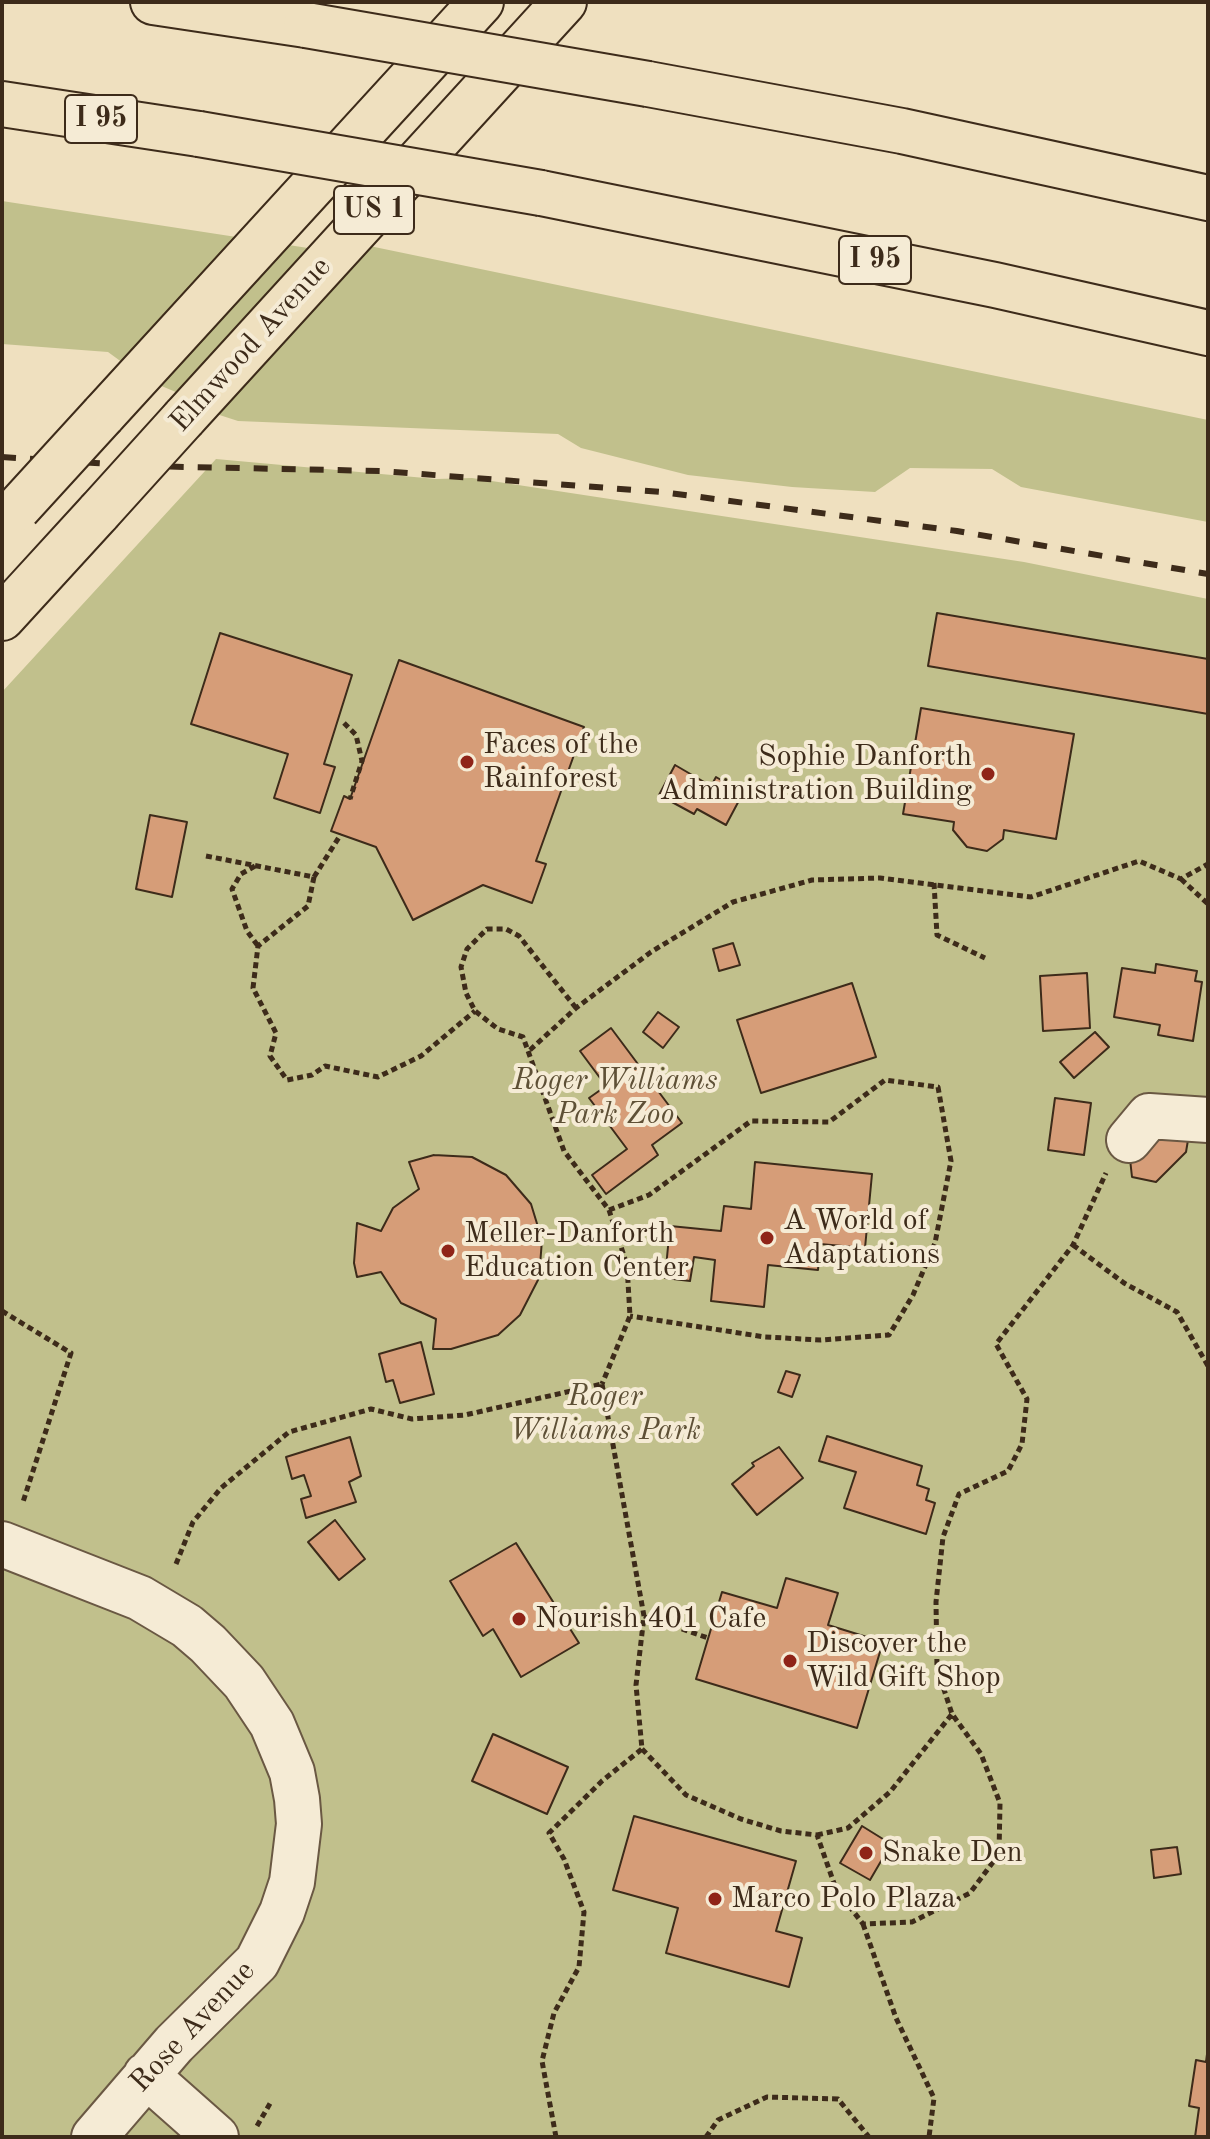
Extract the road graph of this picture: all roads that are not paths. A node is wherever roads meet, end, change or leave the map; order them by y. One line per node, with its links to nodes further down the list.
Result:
1 (153, 2): 5 (main road, bridge)
2 (481, 2): 7 (main road, Elmwood Avenue / US 1, bridge)
3 (564, 2): 8 (main road, Elmwood Avenue / US 1, bridge)
4 (2, 104): 6 (main road, I 95, bridge)
5 (1208, 198)
6 (1208, 333)
7 (10, 517)
8 (2, 618)
9 (1208, 1120): 10 (street)
10 (1129, 1140)
11 (2, 1544): 12 (street, Rose Avenue)
12 (146, 2075): 13 (street, Rose Avenue); 14 (street)
13 (94, 2137)
14 (216, 2137)

